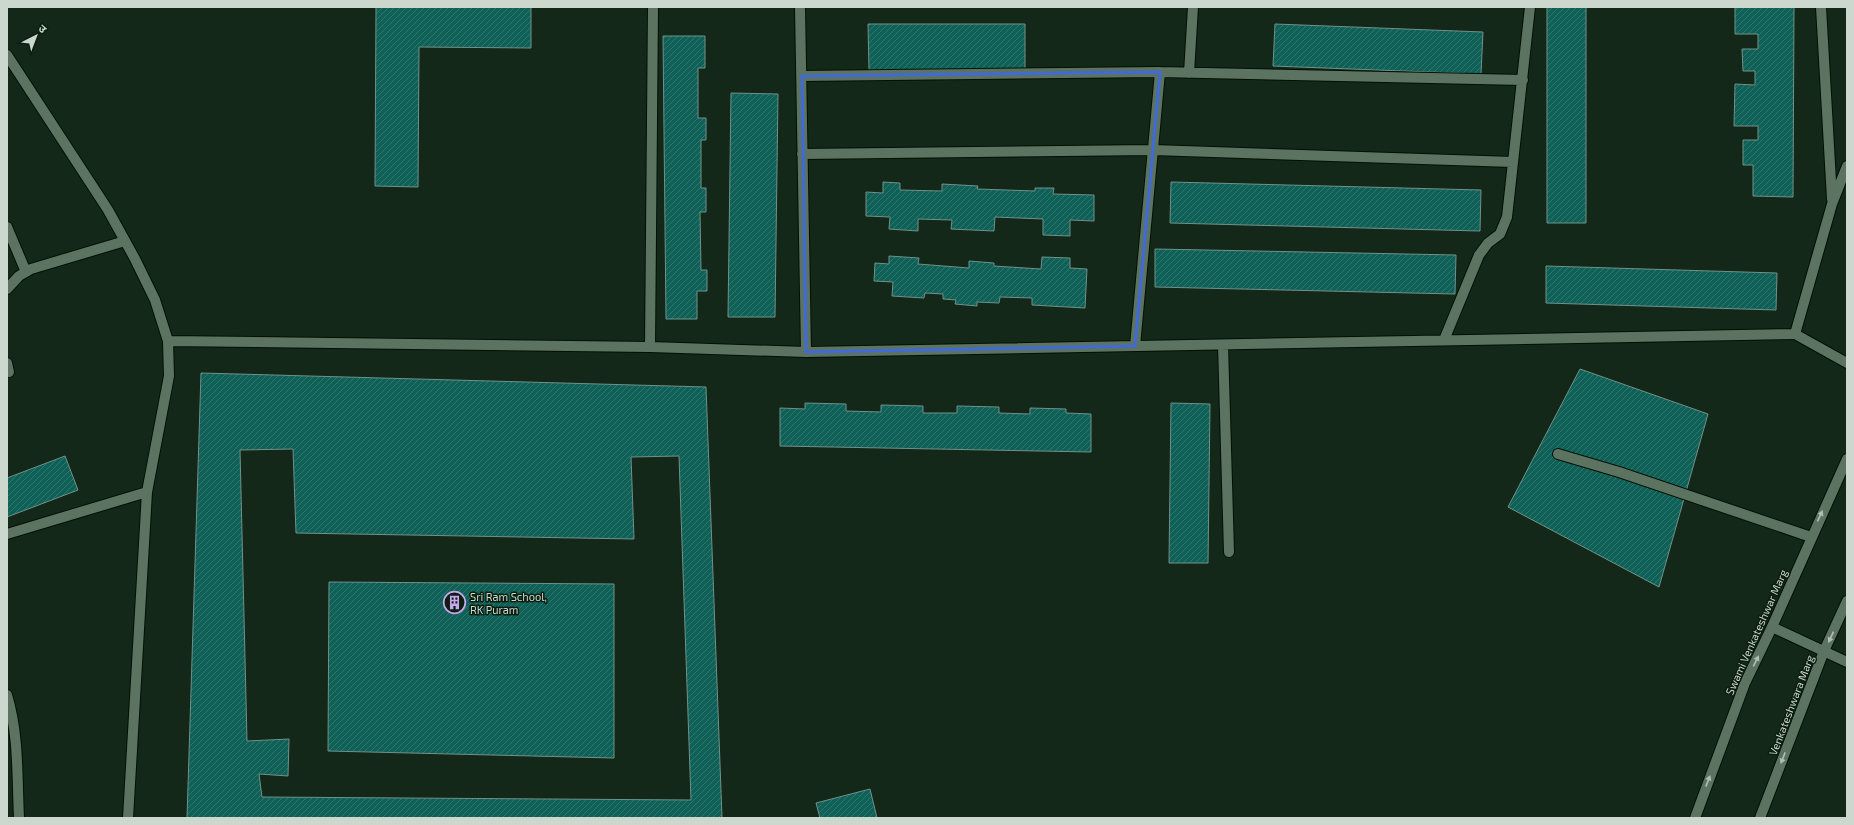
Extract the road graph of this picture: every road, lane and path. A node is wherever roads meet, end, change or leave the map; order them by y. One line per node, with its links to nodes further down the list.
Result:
1 (653, 7): 25 (street)
2 (800, 7): 9 (street)
3 (1193, 7): 8 (street)
4 (1530, 7): 10 (street)
5 (1821, 7): 15 (street)
6 (7, 55): 17 (street)
7 (1160, 72): 8 (street); 9 (street); 11 (street)
8 (1189, 73): 10 (street)
9 (802, 76): 12 (street)
10 (1523, 80): 13 (street)
11 (1153, 150): 12 (street); 13 (street); 24 (street)
12 (802, 154): 26 (street)
13 (1513, 162): 21 (street)
14 (1847, 166): 15 (street)
15 (1832, 204): 20 (street)
16 (7, 226): 18 (street)
17 (125, 241): 18 (street); 22 (street)
18 (26, 272): 19 (street)
19 (7, 289)
20 (1795, 334): 21 (street); 27 (street)
21 (1444, 340): 23 (street)
22 (168, 341): 25 (street); 30 (street)
23 (1223, 345): 24 (street); 33 (street)
24 (1135, 346): 26 (street)
25 (650, 347): 26 (street)
26 (806, 352)
27 (1847, 363)
28 (1558, 454): 32 (street)
29 (1847, 459): 32 (street, Swami Venkateshwar Marg, one-way to 29)
30 (147, 492): 31 (street); 40 (street)
31 (7, 534)
32 (1811, 537): 35 (street, Swami Venkateshwar Marg)
33 (1229, 552)
34 (1847, 601): 36 (street, Venkateshwara Marg, one-way to 36)
35 (1772, 627): 36 (street); 41 (street, Swami Venkateshwar Marg, one-way to 35)
36 (1824, 651): 37 (street); 42 (street, Venkateshwara Marg, one-way to 42)
37 (1847, 662)
38 (7, 695): 39 (street)
39 (19, 818)
40 (128, 818)
41 (1694, 818)
42 (1760, 818)

